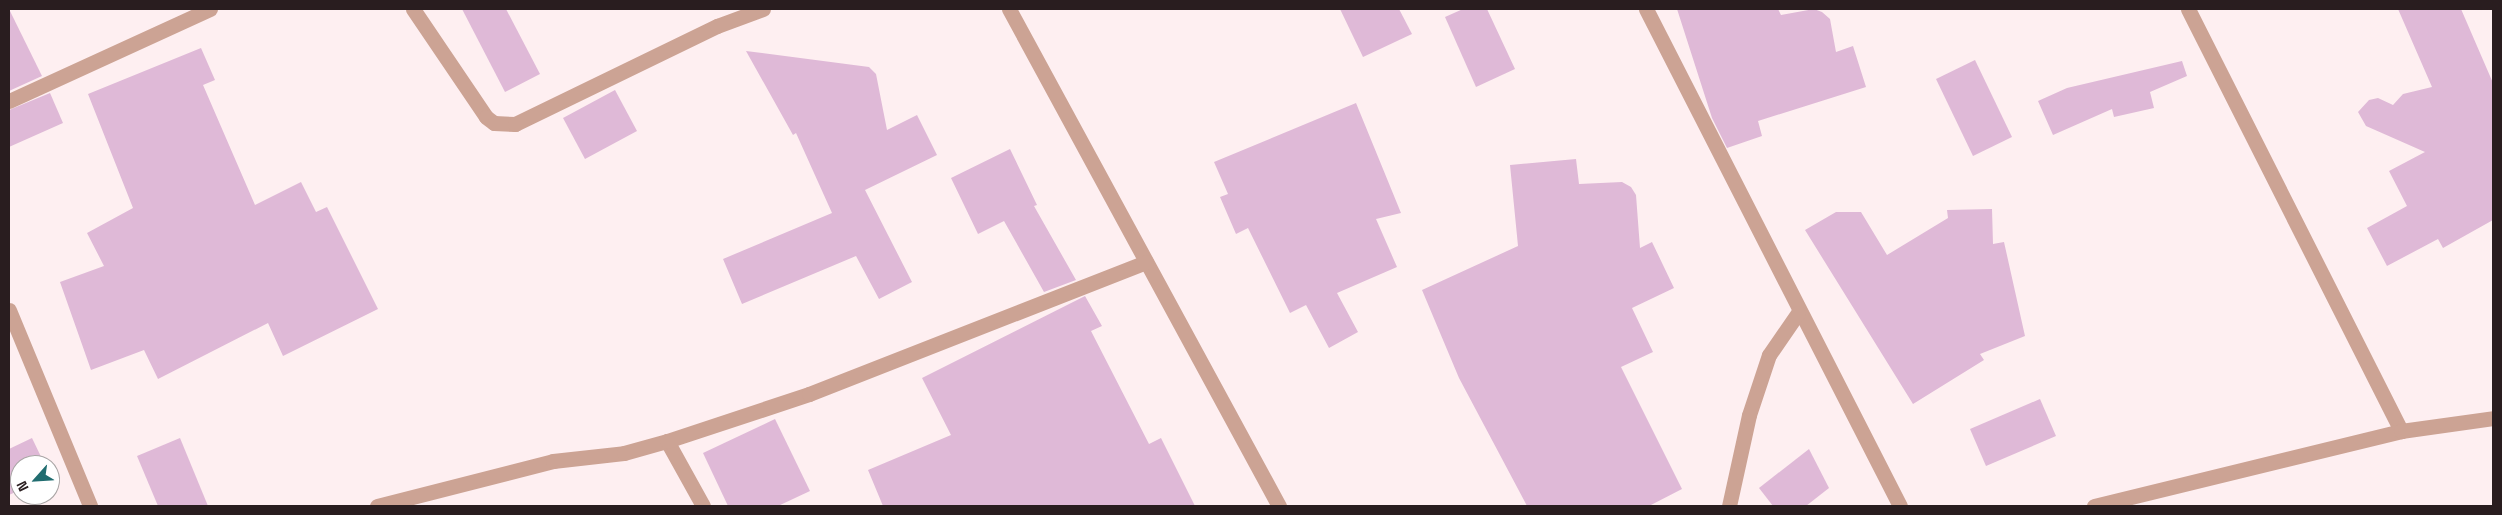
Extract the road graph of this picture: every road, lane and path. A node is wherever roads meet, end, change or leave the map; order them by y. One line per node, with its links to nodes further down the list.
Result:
1 (210, 9): 7 (street)
2 (413, 9): 3 (street)
3 (763, 9)
4 (1009, 9): 8 (street)
5 (1646, 9): 10 (street)
6 (2188, 9): 12 (street)
7 (9, 101)
8 (1146, 262): 13 (street); 17 (street)
9 (9, 310): 14 (street)
10 (1798, 312): 18 (street); 19 (street)
11 (2493, 418): 12 (street)
12 (2401, 431): 20 (street)
13 (667, 441): 15 (street); 16 (street)
14 (90, 506)
15 (377, 506)
16 (703, 506)
17 (1279, 506)
18 (1729, 506)
19 (1900, 506)
20 (2094, 506)

